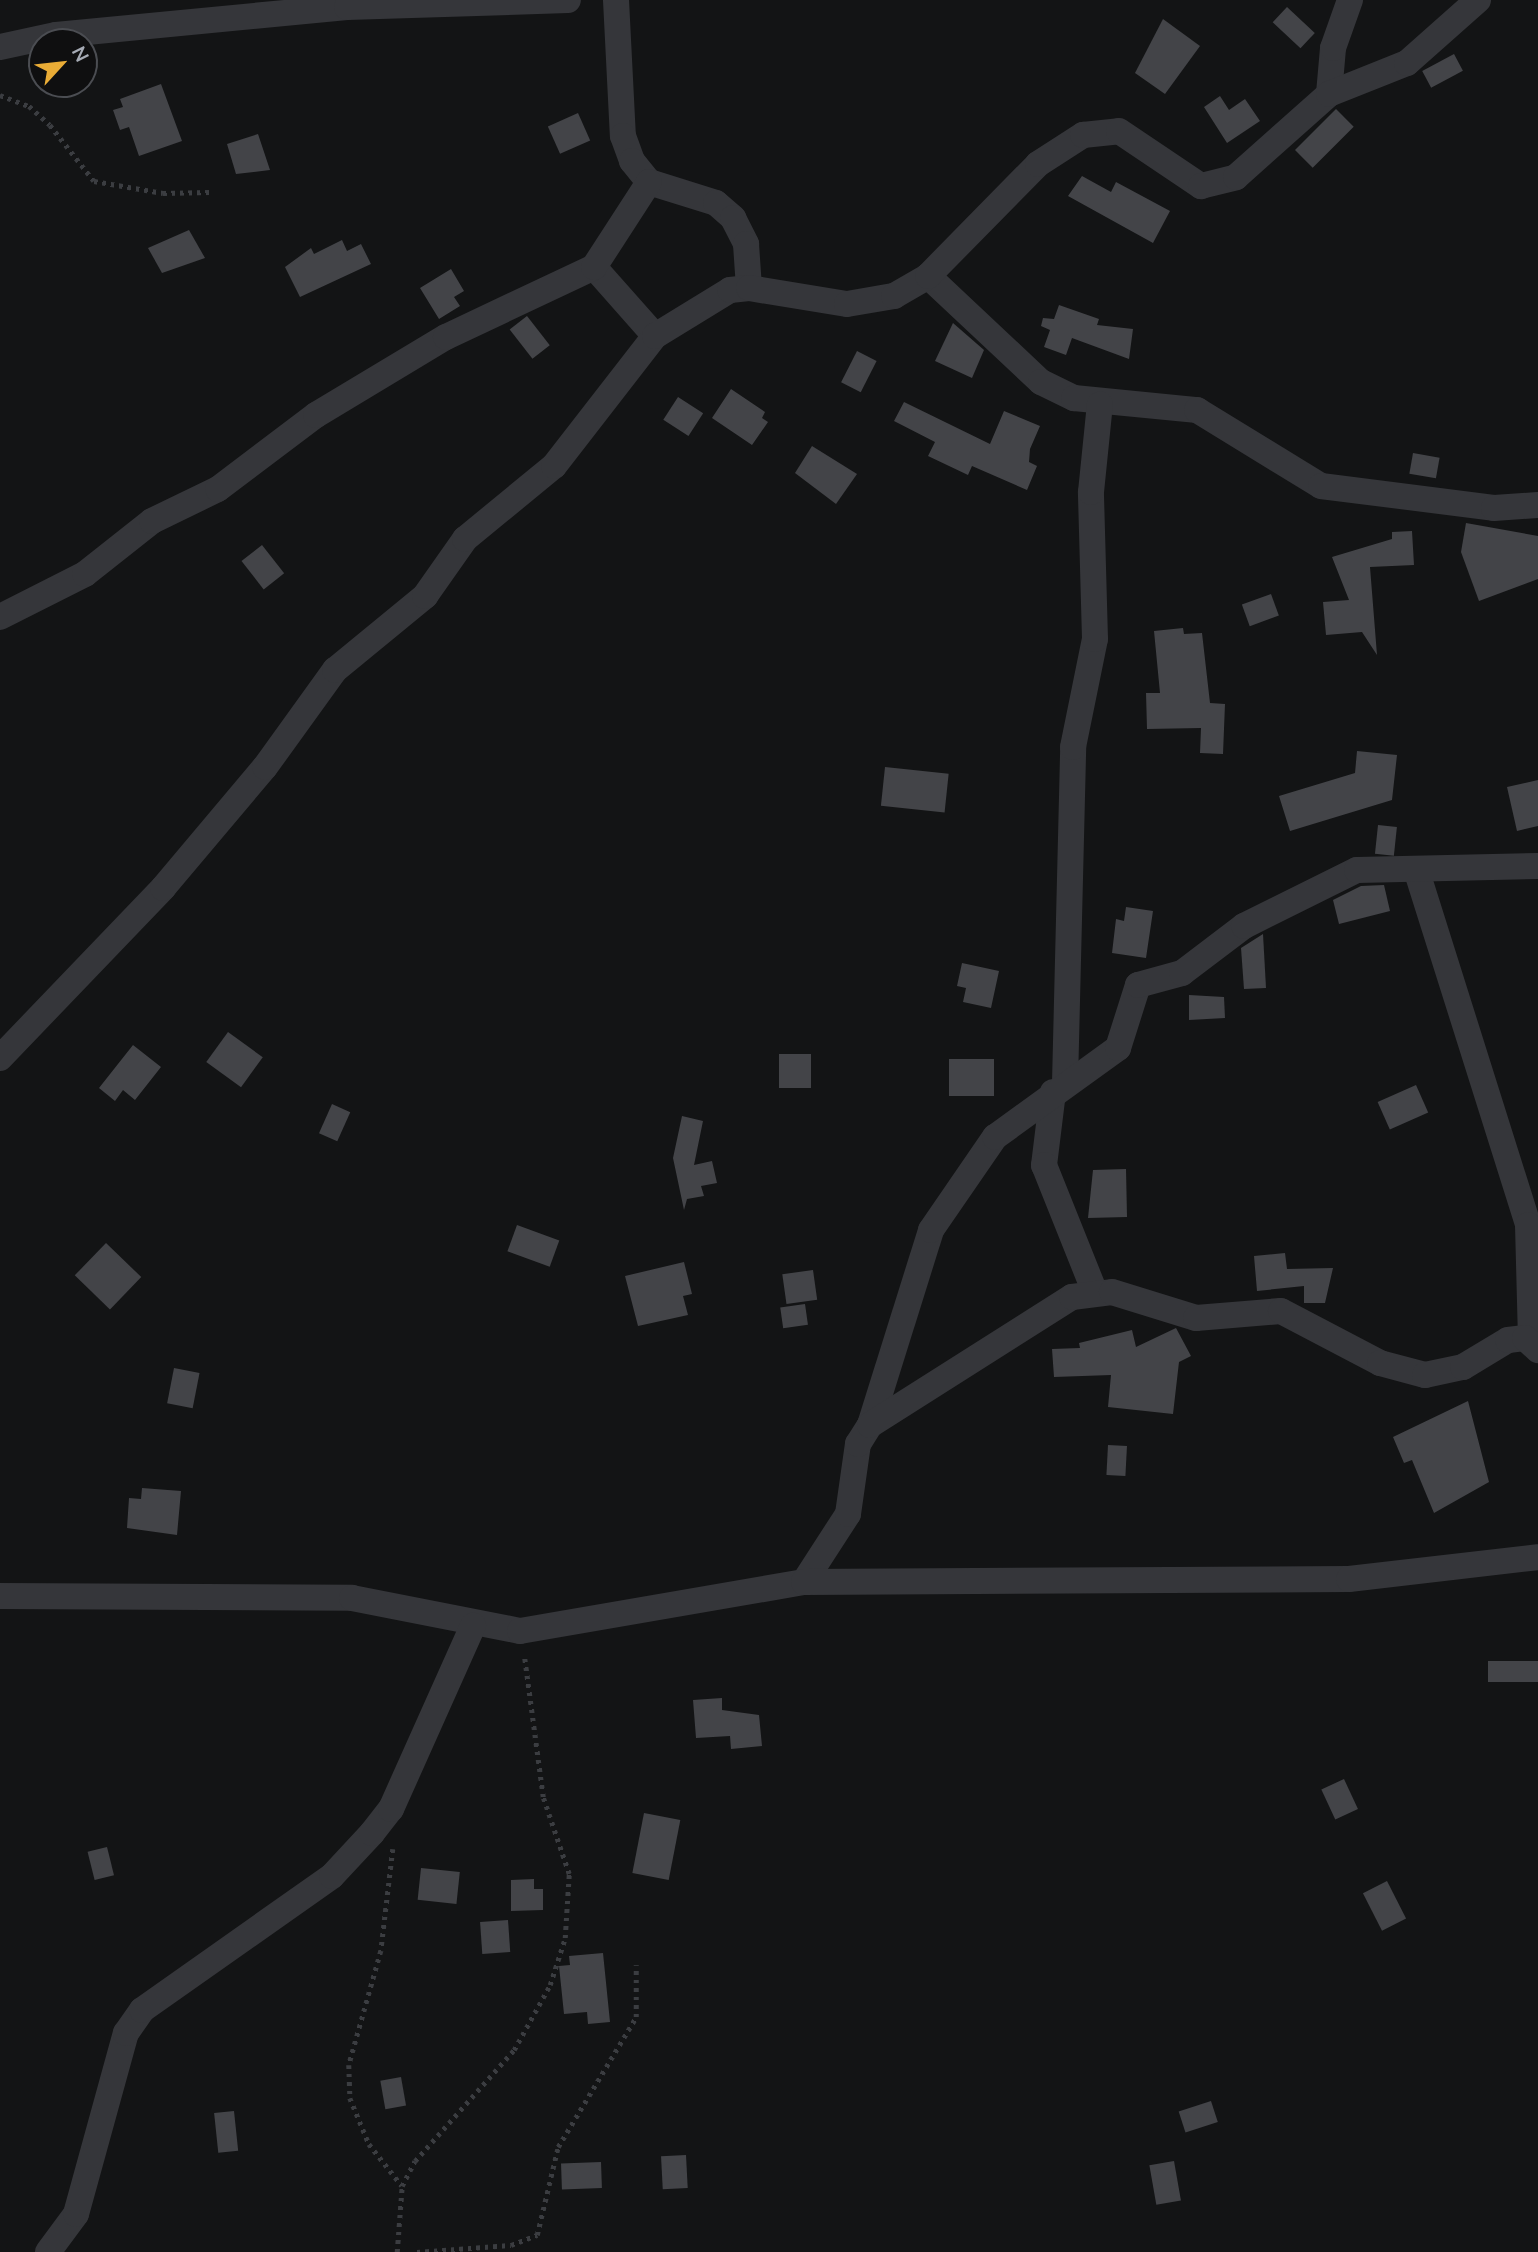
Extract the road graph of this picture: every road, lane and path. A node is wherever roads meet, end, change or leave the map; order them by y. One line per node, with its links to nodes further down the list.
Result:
1 (568, 0): 5 (street)
2 (616, 0): 8 (street)
3 (1350, 0): 6 (street)
4 (1478, 0): 6 (street)
5 (0, 47)
6 (1329, 94): 11 (street)
7 (0, 95): 9 (path)
8 (649, 182): 10 (street); 12 (street)
9 (210, 192)
10 (594, 267): 13 (street); 16 (street)
11 (928, 275): 12 (street); 14 (street)
12 (749, 288): 13 (street)
13 (655, 336): 19 (street)
14 (1100, 404): 15 (street); 20 (street)
15 (1538, 505)
16 (0, 617)
17 (1538, 866): 18 (street)
18 (1416, 869): 20 (street); 21 (street)
19 (0, 1058)
20 (1059, 1088): 22 (street); 24 (street)
21 (1535, 1267): 23 (street)
22 (1094, 1290): 23 (street); 24 (street)
23 (1534, 1345)
24 (870, 1425): 26 (street)
25 (1538, 1557): 26 (street)
26 (804, 1582): 29 (street)
27 (0, 1596): 28 (street)
28 (473, 1626): 29 (street); 30 (street)
29 (520, 1630): 32 (path)
30 (391, 1809): 32 (path); 33 (street)
31 (636, 1965): 35 (path)
32 (402, 2186): 34 (path)
33 (48, 2252)
34 (397, 2252)
35 (417, 2252)

